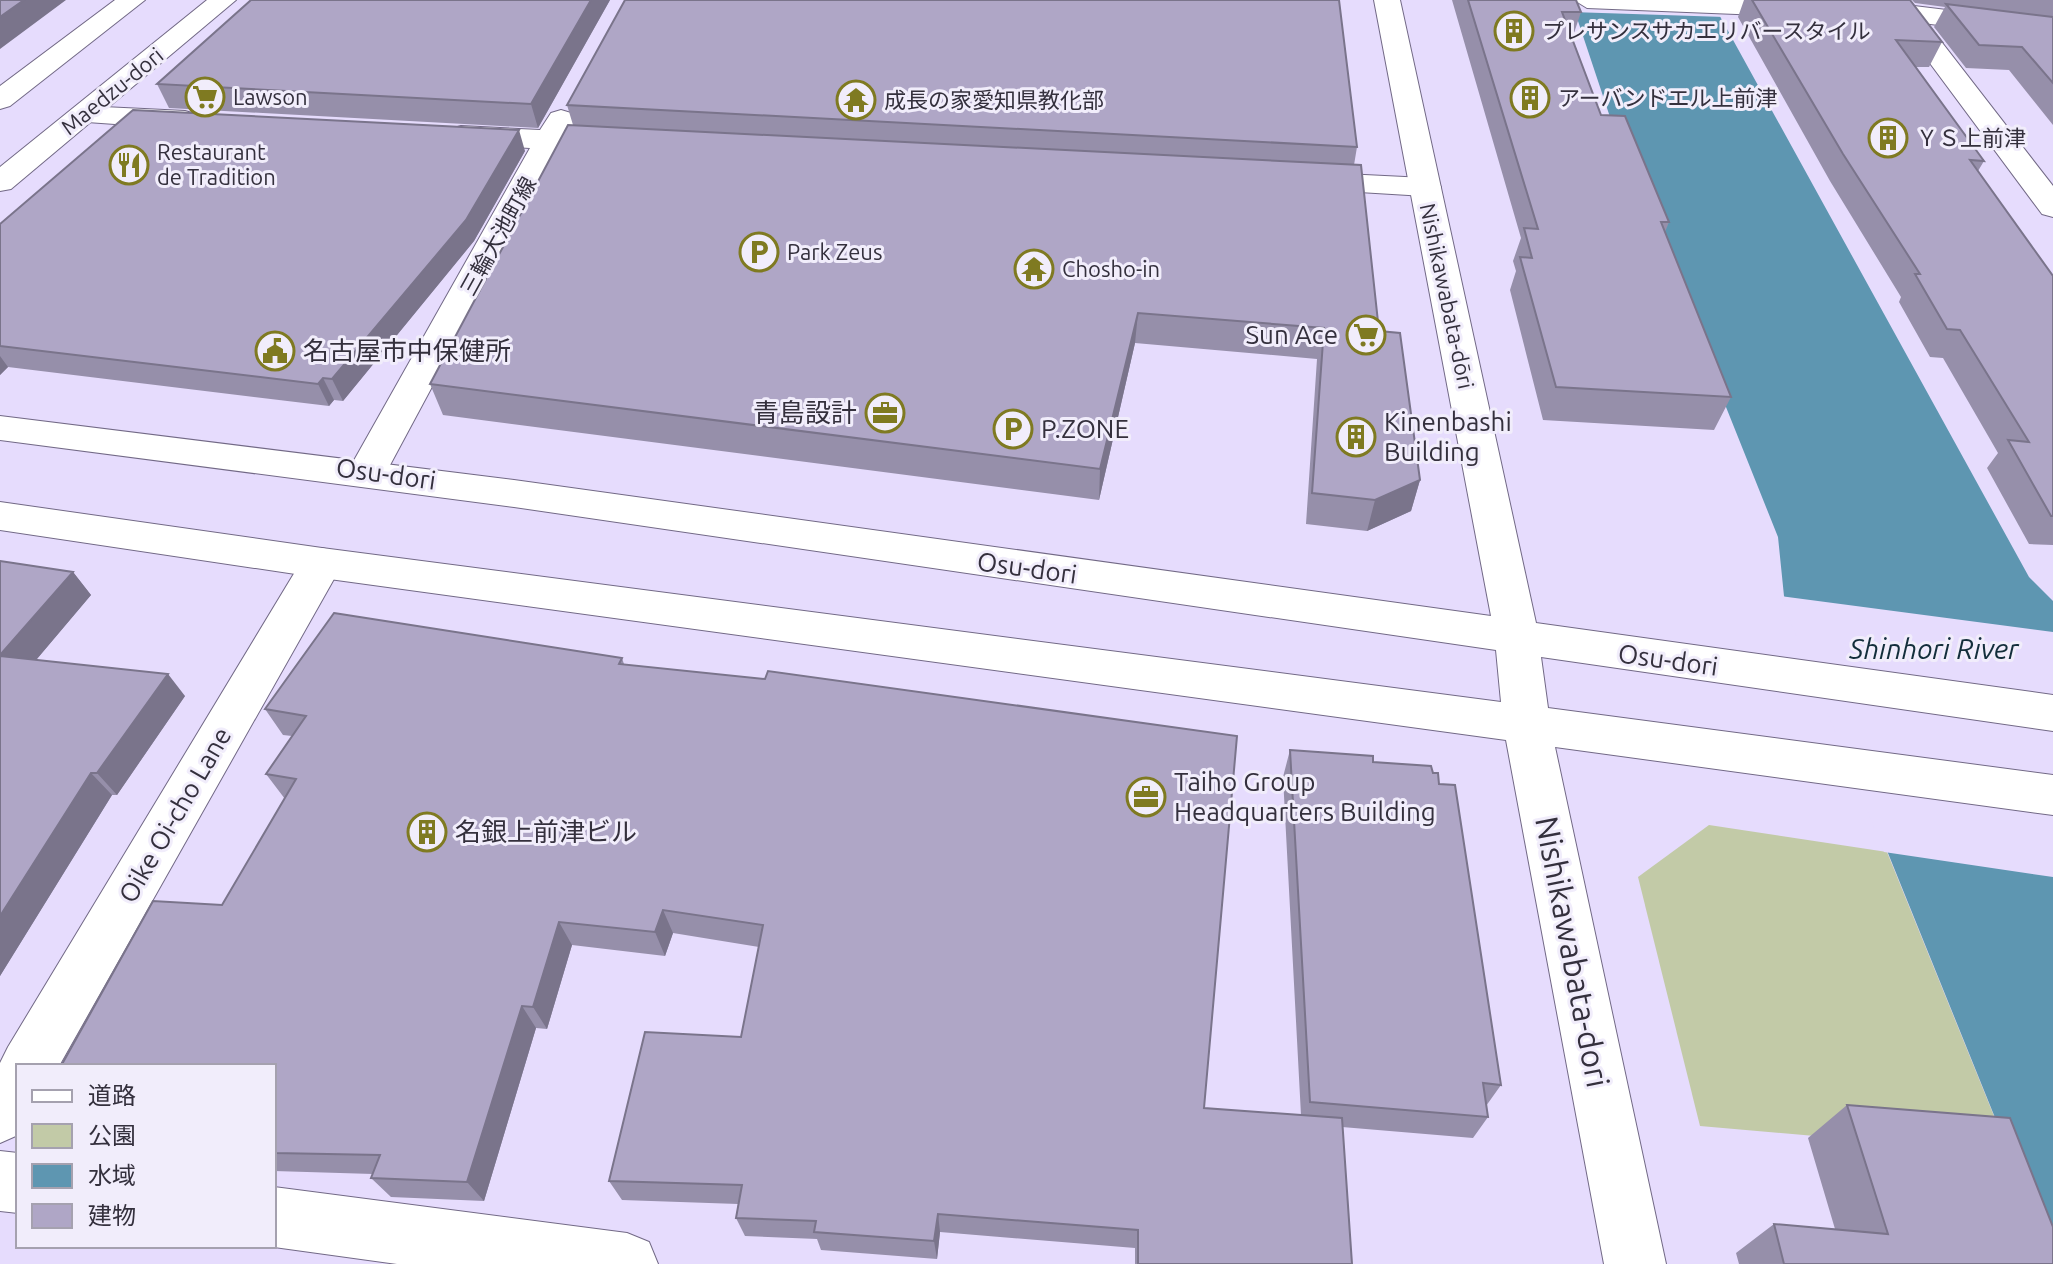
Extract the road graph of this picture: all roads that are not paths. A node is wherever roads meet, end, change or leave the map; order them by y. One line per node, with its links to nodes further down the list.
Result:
1 (132, 0): 8 (street)
2 (223, 0): 9 (street, Maedzu-dori)
3 (1387, 0): 16 (street, Nishikawabata-dōri)
4 (1587, 0): 5 (street)
5 (1901, 6): 6 (street); 17 (street)
6 (2053, 31)
7 (575, 95): 12 (street, 三輪大池町線)
8 (0, 100)
9 (83, 115): 10 (street); 15 (street, Maedzu-dori)
10 (220, 122)
11 (435, 134): 12 (street)
12 (550, 140): 13 (street); 19 (street, 三輪大池町線)
13 (651, 145)
14 (1280, 179): 16 (street)
15 (0, 182)
16 (1425, 187): 22 (street, Nishikawabata-dōri)
17 (2053, 207)
18 (0, 428): 19 (street, Osu-dori)
19 (368, 471): 22 (street, Osu-dori)
20 (0, 516): 21 (street)
21 (322, 563): 24 (street); 26 (street, Oike Oi-cho Lane)
22 (1517, 639): 23 (street, Osu-dori); 24 (street, Nishikawabata-dori)
23 (2053, 713)
24 (1526, 722): 25 (street); 31 (street, Nishikawabata-dori)
25 (2053, 795)
26 (29, 1064)
27 (16, 1086): 28 (street)
28 (0, 1114)
29 (276, 1217): 30 (street)
30 (627, 1264)
31 (1635, 1264)

